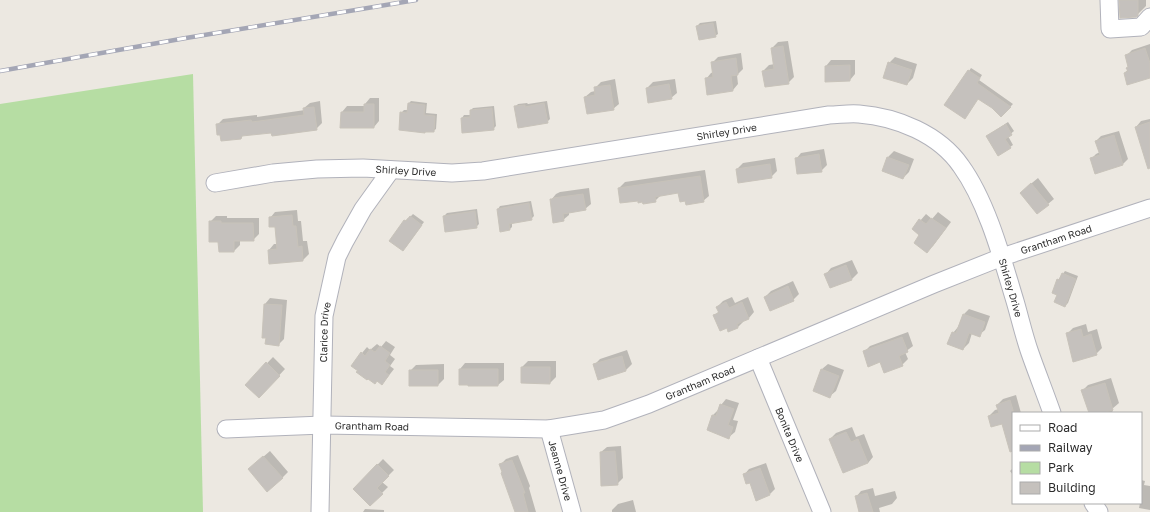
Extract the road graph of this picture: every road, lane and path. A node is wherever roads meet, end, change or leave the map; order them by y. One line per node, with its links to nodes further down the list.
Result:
1 (1109, 0): 2 (street)
2 (1150, 17)
3 (391, 170): 4 (street, Shirley Drive); 6 (street, Shirley Drive); 9 (street, Clarice Drive)
4 (215, 183)
5 (1150, 208): 6 (street, Grantham Road)
6 (1002, 258): 7 (street, Grantham Road); 8 (street, Shirley Drive)
7 (758, 358): 11 (street, Grantham Road); 14 (street, Bonita Drive)
8 (1052, 412)
9 (322, 425): 10 (street, Grantham Road); 11 (street, Grantham Road); 12 (street, Clarice Drive)
10 (226, 429)
11 (549, 429): 13 (street, Jeanne Drive)
12 (320, 512)
13 (572, 512)
14 (822, 512)

